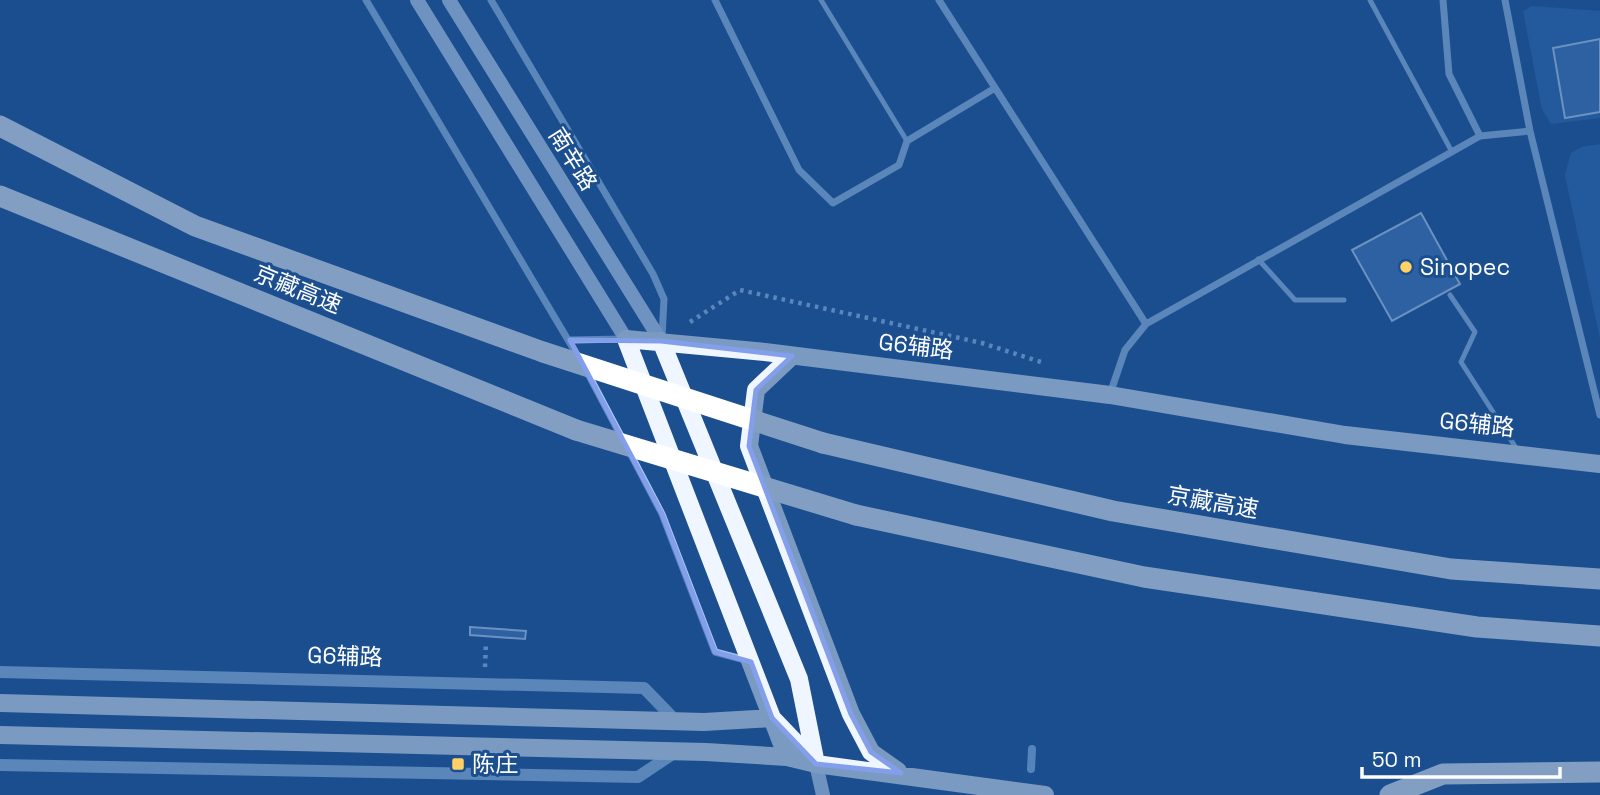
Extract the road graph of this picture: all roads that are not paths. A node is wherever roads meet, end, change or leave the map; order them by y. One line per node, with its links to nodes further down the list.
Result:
1 (366, 0): 23 (street)
2 (417, 0): 22 (main road)
3 (449, 0): 24 (main road, 南辛路)
4 (491, 0): 24 (street)
5 (715, 0): 15 (street)
6 (821, 0): 15 (lane)
7 (939, 0): 11 (street)
8 (1370, 0): 16 (lane)
9 (1443, 0): 14 (street)
10 (1505, 0): 13 (street)
11 (995, 88): 15 (street); 21 (street)
12 (0, 126): 30 (highway, 京藏高速, bridge)
13 (1530, 131): 14 (street); 27 (street)
14 (1480, 136): 16 (street)
15 (907, 141)
16 (1452, 152): 18 (street)
17 (0, 196): 31 (highway, 京藏高速, bridge)
18 (1258, 258): 20 (lane); 21 (street)
19 (1450, 295): 28 (lane)
20 (1344, 300)
21 (1146, 324): 26 (street)
22 (626, 339): 23 (street); 24 (main road, G6辅路); 32 (main road)
23 (570, 340): 32 (street)
24 (661, 341): 25 (main road, G6辅路); 40 (main road)
25 (792, 356): 26 (main road, G6辅路); 43 (main road)
26 (1110, 395): 28 (main road, G6辅路)
27 (1600, 415)
28 (1520, 453): 29 (main road, G6辅路)
29 (1600, 464)
30 (1600, 579)
31 (1600, 636)
32 (751, 662): 35 (main road)
33 (0, 672): 36 (street, G6辅路)
34 (0, 703): 36 (main road)
35 (772, 718): 36 (main road); 39 (main road); 40 (main road)
36 (676, 721)
37 (0, 735): 38 (main road)
38 (677, 751): 39 (main road); 41 (street)
39 (787, 757): 40 (main road)
40 (816, 764): 43 (main road); 44 (main road)
41 (0, 765)
42 (1600, 772): 46 (highway)
43 (901, 773): 45 (main road)
44 (823, 795)
45 (1045, 795)
46 (1390, 795)

